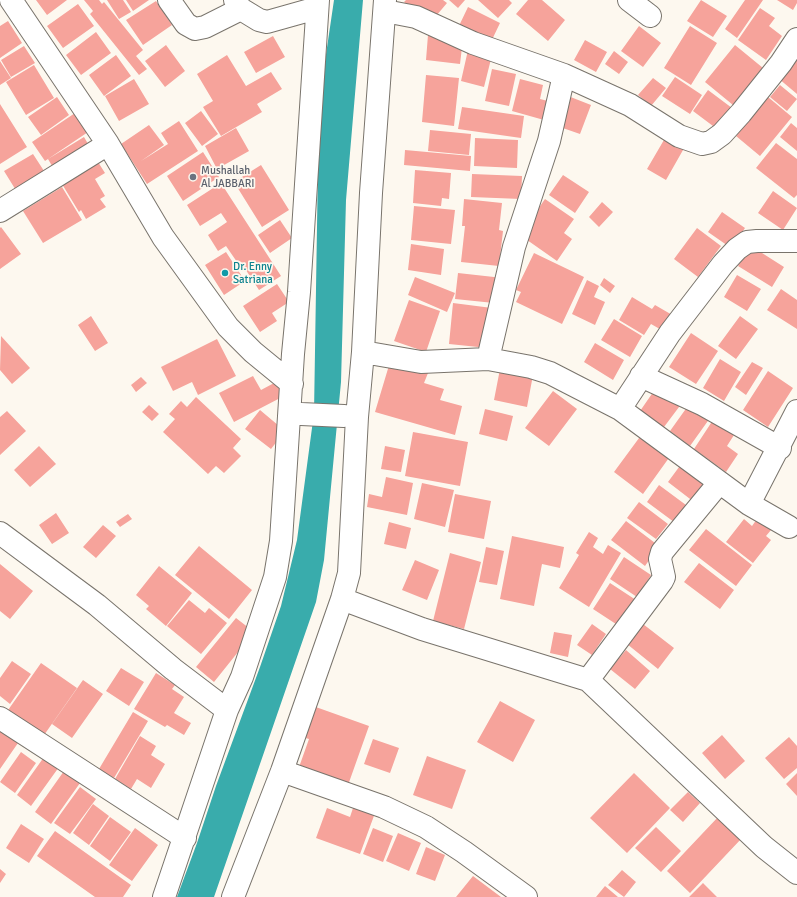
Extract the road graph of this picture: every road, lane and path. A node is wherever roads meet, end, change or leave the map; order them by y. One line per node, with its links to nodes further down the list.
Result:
1 (12, 0): 10 (street)
2 (169, 0): 4 (street)
3 (629, 0): 7 (street)
4 (238, 4): 5 (street)
5 (317, 4): 16 (street)
6 (385, 5): 9 (street); 13 (street)
7 (650, 16)
8 (797, 39): 9 (street)
9 (564, 75): 14 (street)
10 (108, 144): 11 (street); 16 (street)
11 (3, 203)
12 (797, 241): 15 (street)
13 (363, 352): 14 (street); 26 (street)
14 (488, 359): 17 (street)
15 (641, 376): 17 (street); 21 (street)
16 (292, 384): 28 (street)
17 (620, 409): 22 (street)
18 (797, 411): 21 (street)
19 (301, 414): 20 (street)
20 (344, 416)
21 (780, 448): 23 (street)
22 (719, 483): 23 (street); 27 (street)
23 (749, 504): 24 (street)
24 (789, 527)
25 (0, 533): 28 (street)
26 (342, 600): 27 (street); 30 (street)
27 (588, 680): 32 (street)
28 (227, 710): 31 (street)
29 (0, 718): 31 (street)
30 (282, 771): 34 (street); 35 (street)
31 (185, 838): 33 (street)
32 (797, 873)
33 (164, 897)
34 (233, 897)
35 (526, 897)

